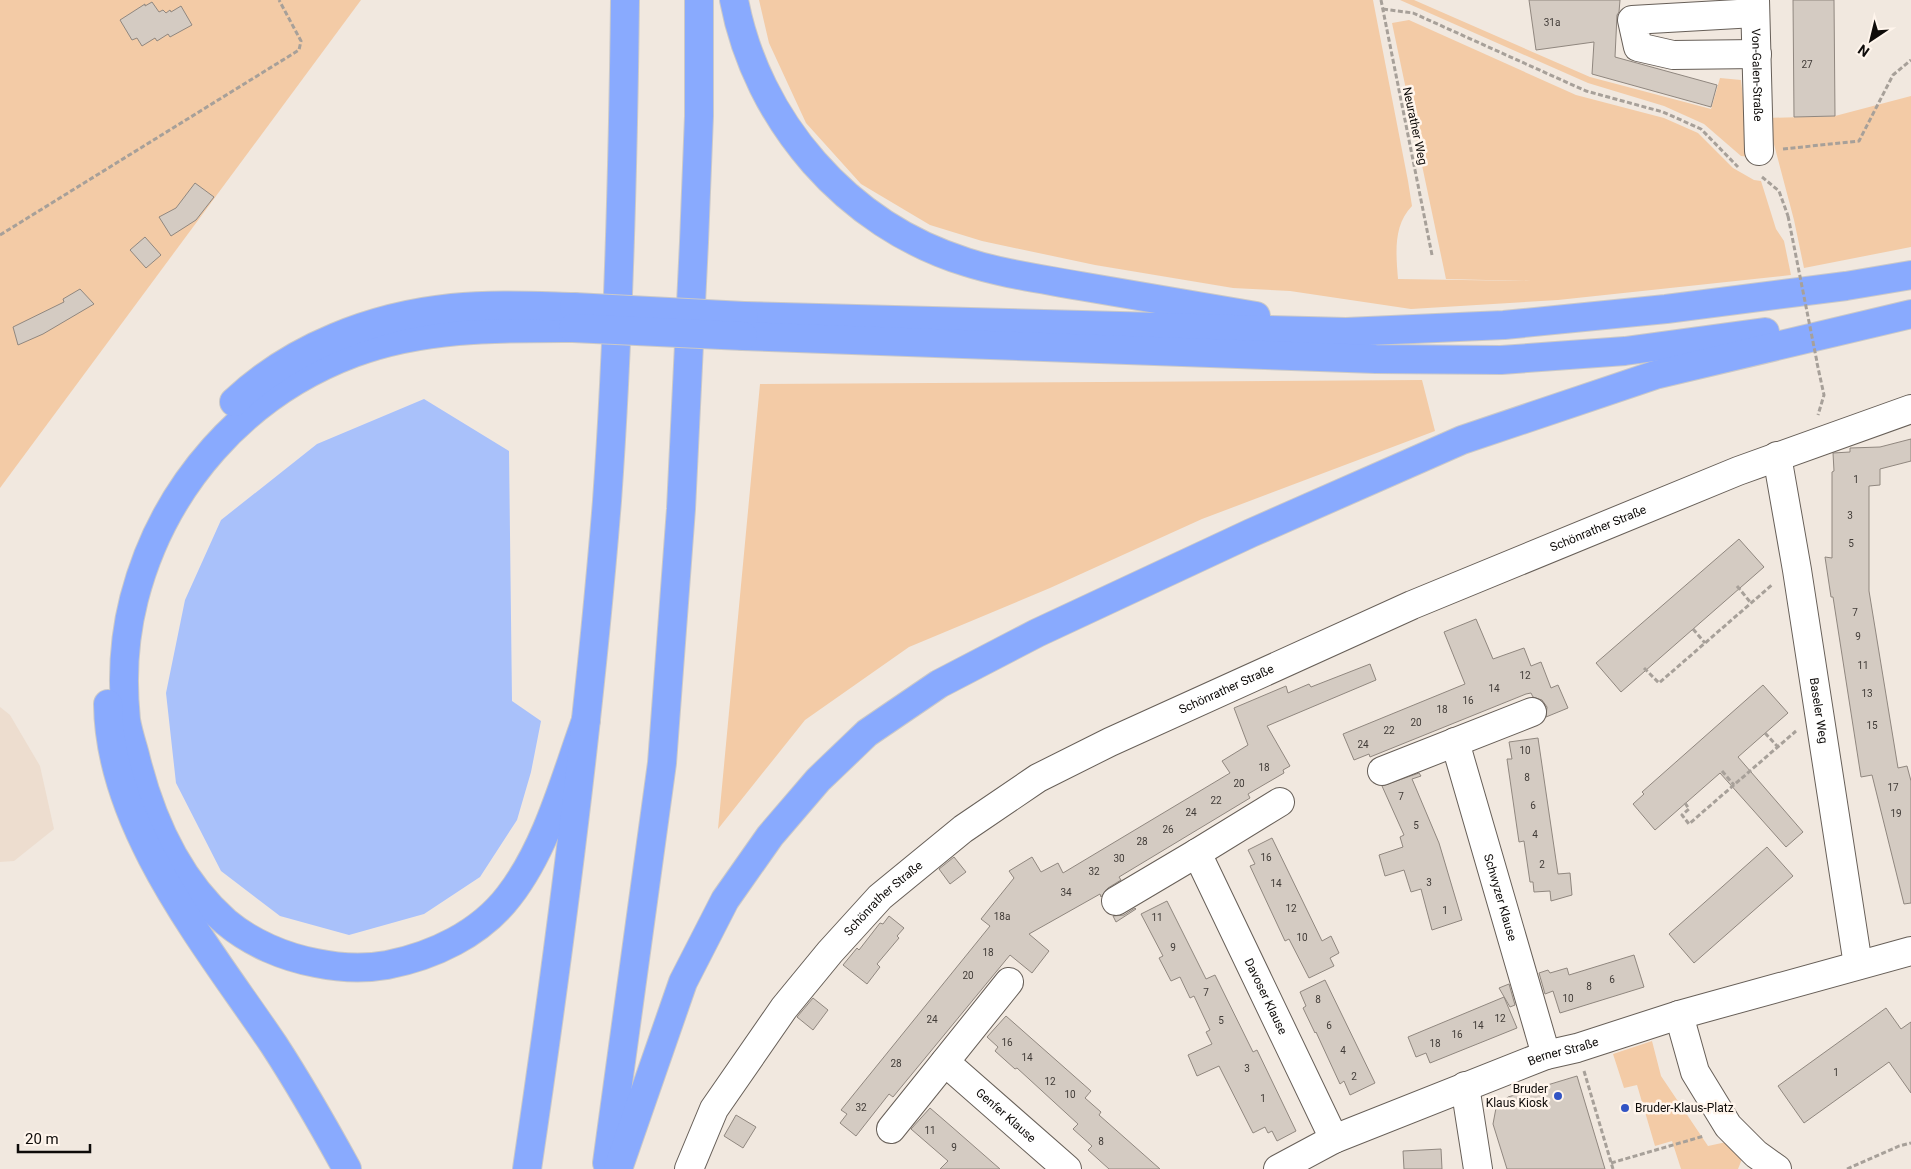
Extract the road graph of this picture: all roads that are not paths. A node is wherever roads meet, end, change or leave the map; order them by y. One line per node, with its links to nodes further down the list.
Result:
1 (625, 0): 15 (highway)
2 (699, 0): 32 (highway)
3 (734, 0): 11 (highway)
4 (1755, 6): 5 (street, Von-Galen-Straße); 5 (street)
5 (1756, 54): 6 (street, Von-Galen-Straße)
6 (1753, 166)
7 (1911, 275): 11 (highway)
8 (1911, 312): 10 (highway); 33 (highway)
9 (573, 317): 10 (highway, bridge); 15 (highway); 30 (highway)
10 (744, 326): 11 (highway)
11 (1346, 332)
12 (1911, 409): 13 (street, Schönrather Straße)
13 (1777, 456): 22 (street, Baseler Weg); 34 (street, Schönrather Straße)
14 (1532, 712): 16 (street)
15 (586, 720): 31 (highway)
16 (1454, 742): 17 (street); 25 (street, Schwyzer Klause)
17 (1382, 771)
18 (1280, 802): 19 (street)
19 (1197, 854): 20 (street); 29 (street, Davoser Klause)
20 (1116, 901)
21 (1911, 951): 22 (street, Berner Straße)
22 (1858, 965): 24 (street, Berner Straße)
23 (1009, 982): 26 (street)
24 (1679, 1015): 25 (street, Berner Straße); 38 (street)
25 (1546, 1055): 27 (street, Berner Straße)
26 (944, 1062): 28 (street); 35 (street, Genfer Klause)
27 (1465, 1086): 29 (street, Berner Straße); 37 (street)
28 (891, 1128)
29 (1334, 1139): 36 (street, Berner Straße)
30 (347, 1169)
31 (527, 1169)
32 (606, 1169)
33 (618, 1169)
34 (689, 1169)
35 (1067, 1169)
36 (1278, 1169)
37 (1478, 1169)
38 (1777, 1169)

